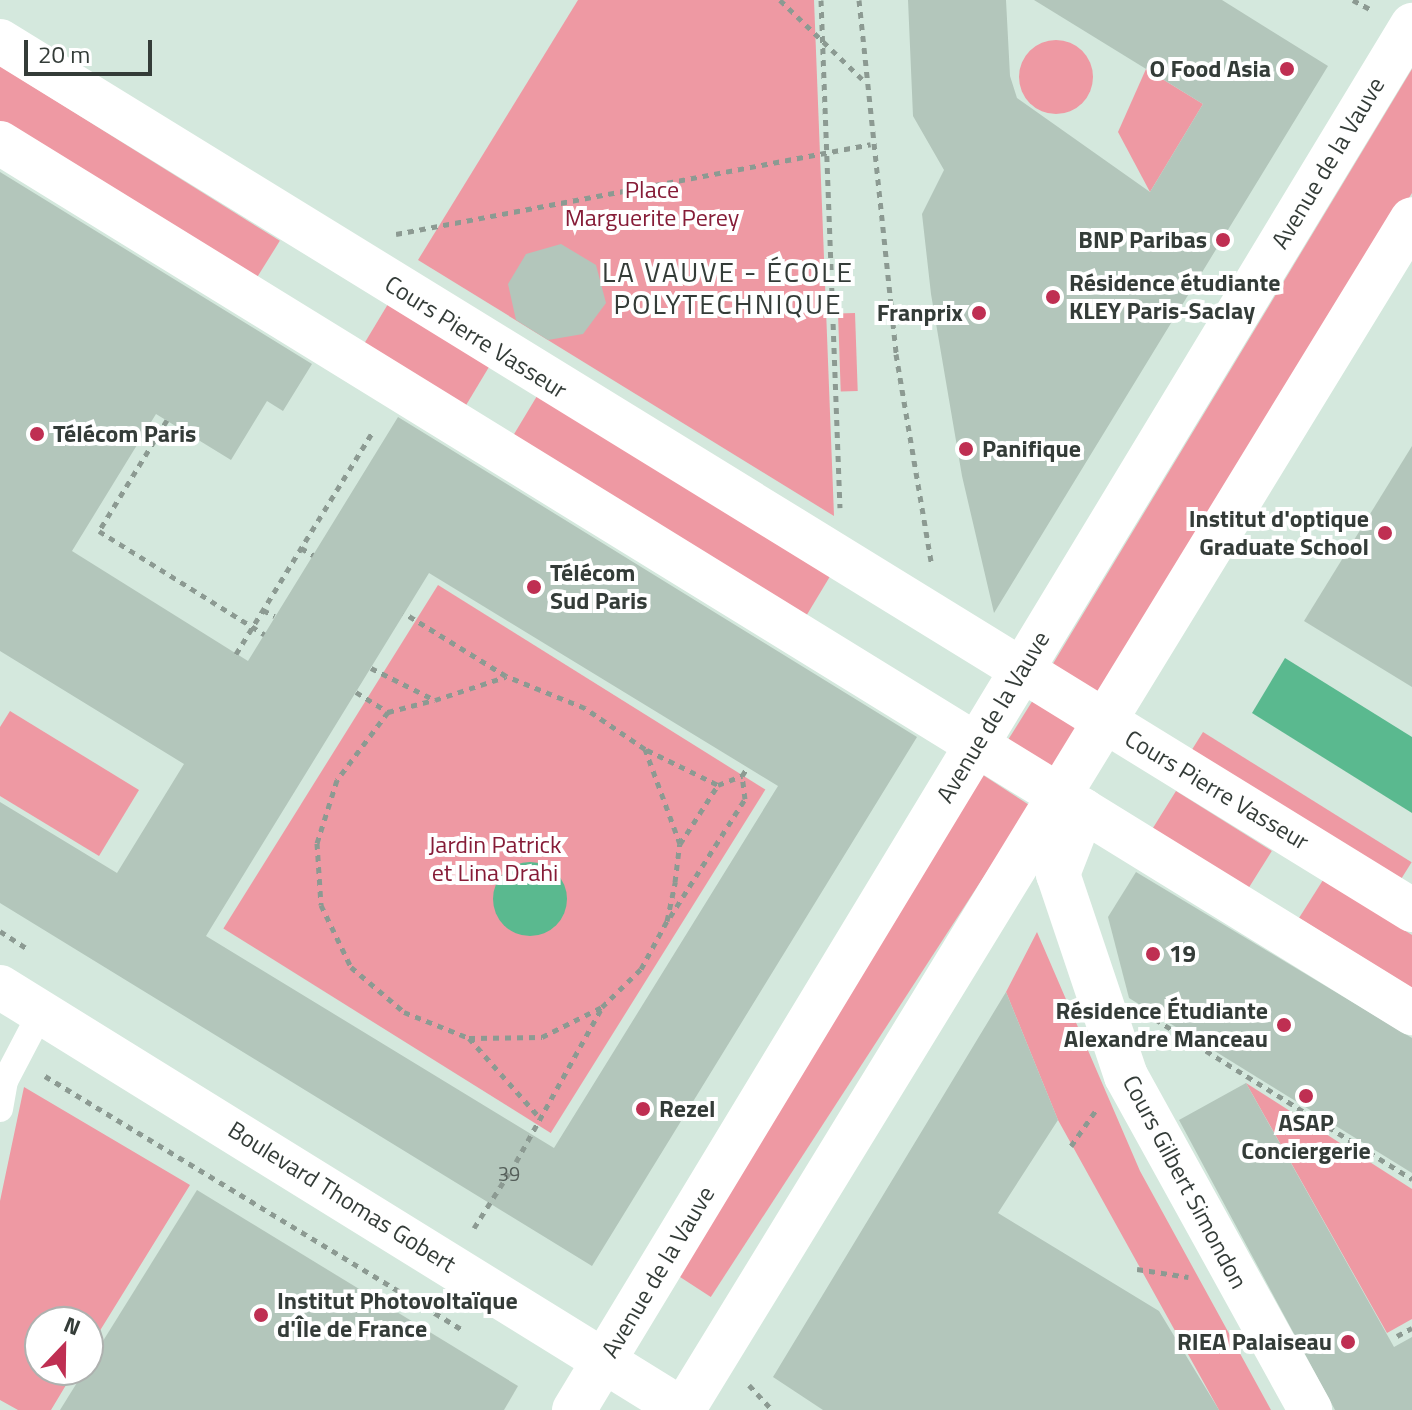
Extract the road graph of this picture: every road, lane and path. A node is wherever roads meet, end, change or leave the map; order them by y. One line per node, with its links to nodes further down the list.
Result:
1 (780, 0): 6 (path)
2 (821, 0): 6 (path)
3 (859, 0): 7 (path)
4 (1412, 25): 26 (street, Avenue de la Vauve)
5 (0, 41): 12 (street, Cours Pierre Vasseur)
6 (823, 41): 7 (path); 10 (path)
7 (864, 81): 9 (path)
8 (0, 143): 32 (street)
9 (871, 144): 10 (path); 22 (path)
10 (827, 151): 12 (path); 15 (path)
11 (1412, 219): 31 (street)
12 (379, 253): 22 (street, Cours Pierre Vasseur)
13 (167, 420): 21 (path)
14 (372, 433): 16 (path)
15 (840, 517)
16 (301, 548): 17 (path); 18 (path)
17 (313, 555)
18 (263, 610): 20 (path); 21 (path)
19 (404, 613): 27 (path)
20 (275, 616)
21 (253, 628): 23 (path); 24 (path)
22 (953, 632): 26 (street, Cours Pierre Vasseur)
23 (264, 634)
24 (236, 654)
25 (371, 668): 29 (path)
26 (1020, 672): 31 (street, Cours Pierre Vasseur); 32 (street, Avenue de la Vauve)
27 (506, 676): 29 (path); 33 (path)
28 (356, 692): 30 (path)
29 (435, 700): 30 (path)
30 (388, 712): 46 (path)
31 (1102, 721): 37 (street); 39 (street, Cours Pierre Vasseur)
32 (977, 743): 37 (street); 57 (street, Avenue de la Vauve)
33 (645, 749): 36 (path); 38 (path)
34 (747, 768): 35 (path)
35 (742, 776): 36 (path); 40 (path)
36 (718, 785): 38 (path)
37 (1069, 802): 41 (street, Cours Gilbert Simondon); 45 (street); 60 (street)
38 (680, 844): 40 (path)
39 (1412, 910)
40 (667, 921): 43 (path)
41 (1098, 984): 52 (path); 62 (street, Cours Gilbert Simondon)
42 (0, 987): 44 (street, Boulevard Thomas Gobert)
43 (602, 1007): 46 (path); 49 (path)
44 (41, 1012): 47 (lane); 57 (street, Boulevard Thomas Gobert)
45 (1412, 1013)
46 (469, 1038): 49 (path)
47 (16, 1058): 48 (lane); 55 (path)
48 (0, 1109)
49 (541, 1119): 50 (path)
50 (516, 1162)
51 (509, 1173): 53 (path)
52 (1412, 1179)
53 (474, 1228)
54 (1412, 1328): 56 (path)
55 (466, 1332)
56 (1397, 1336)
57 (605, 1359): 59 (street, Avenue de la Vauve); 60 (street, Boulevard Thomas Gobert)
58 (763, 1404): 61 (path)
59 (574, 1410)
60 (683, 1410)
61 (772, 1410)
62 (1310, 1410)

